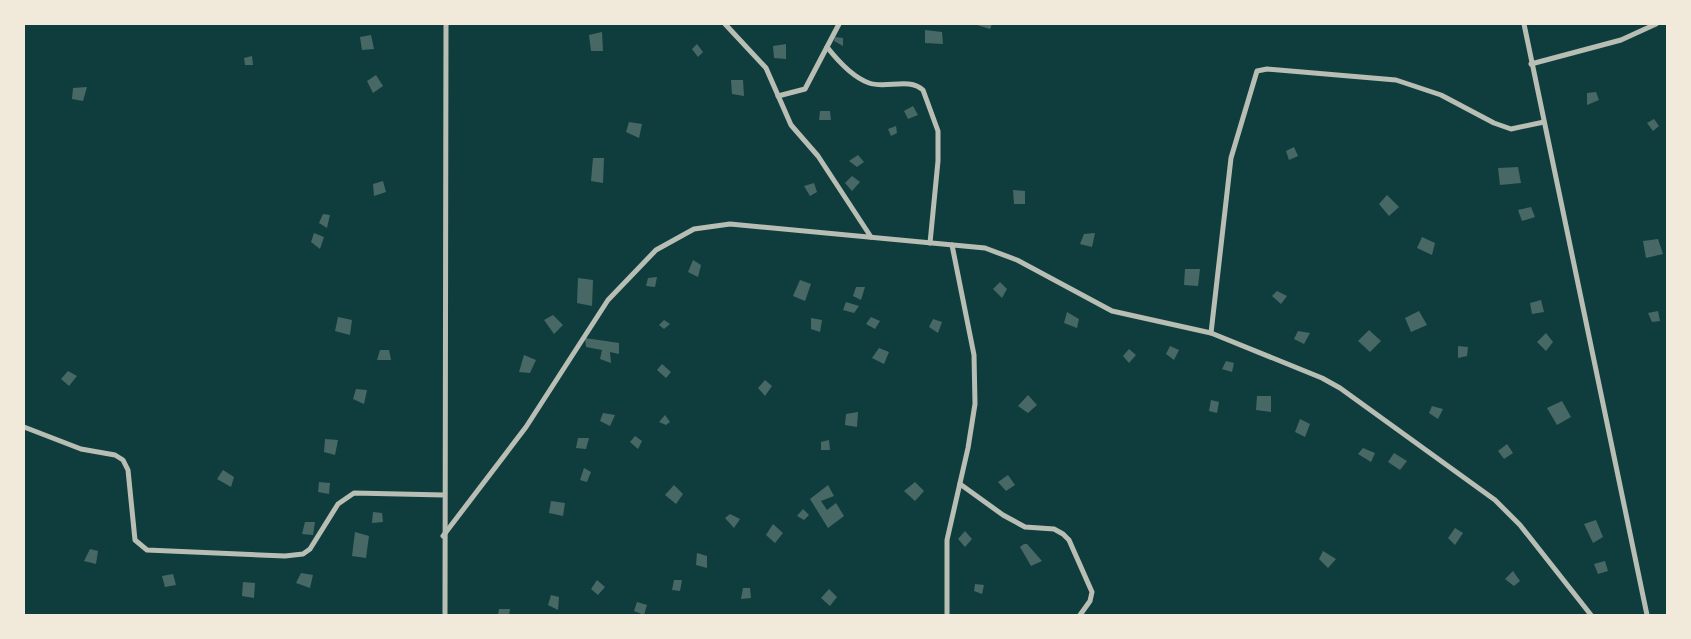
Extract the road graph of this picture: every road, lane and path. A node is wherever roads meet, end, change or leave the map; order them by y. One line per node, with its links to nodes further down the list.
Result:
1 (446, 24): 16 (street)
2 (725, 24): 8 (street)
3 (839, 24): 6 (street)
4 (1524, 24): 7 (street)
5 (1656, 24): 7 (street)
6 (827, 47): 8 (street); 11 (street)
7 (1531, 64): 9 (street)
8 (778, 96): 10 (street)
9 (1544, 122): 13 (street); 22 (street)
10 (870, 237): 11 (street); 17 (street)
11 (930, 243): 12 (street)
12 (952, 245): 13 (street); 15 (street)
13 (1211, 333): 21 (street)
14 (24, 427): 16 (street)
15 (960, 484): 19 (street); 20 (street)
16 (444, 495): 17 (street)
17 (443, 536): 18 (street)
18 (445, 615)
19 (947, 615)
20 (1080, 615)
21 (1591, 615)
22 (1647, 615)

